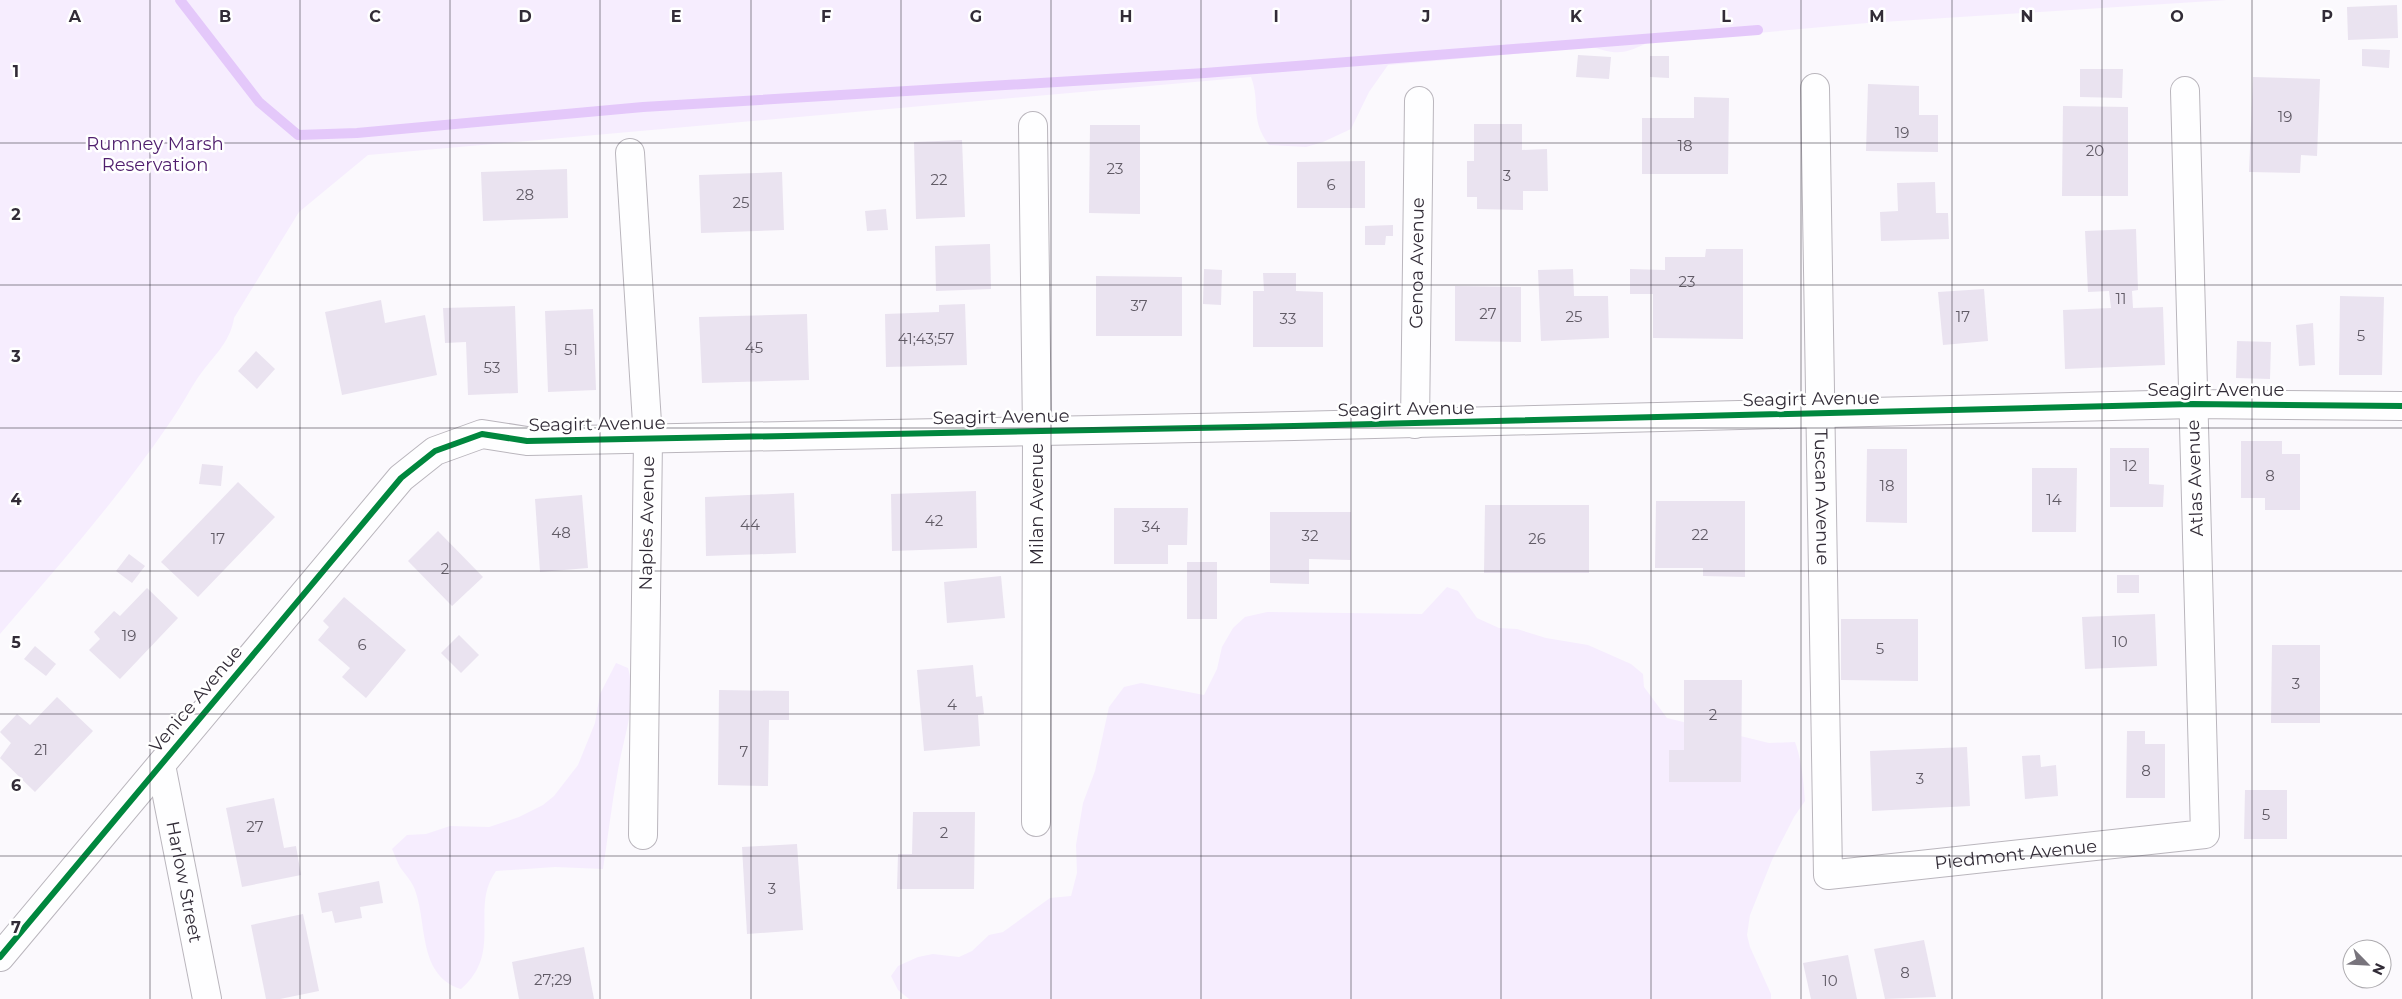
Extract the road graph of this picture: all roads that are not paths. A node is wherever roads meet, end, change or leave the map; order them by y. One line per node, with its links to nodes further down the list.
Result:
1 (1815, 88): 8 (street, Tuscan Avenue)
2 (2185, 91): 6 (street, Atlas Avenue)
3 (1419, 101): 9 (street, Genoa Avenue)
4 (1033, 126): 10 (street, Milan Avenue)
5 (630, 153): 11 (street, Naples Avenue)
6 (2193, 404): 7 (street, Seagirt Avenue); 8 (street, Seagirt Avenue); 15 (street, Atlas Avenue)
7 (2402, 406)
8 (1820, 414): 9 (street, Seagirt Avenue); 17 (street, Tuscan Avenue)
9 (1415, 424): 10 (street, Seagirt Avenue)
10 (1037, 431): 11 (street, Seagirt Avenue); 14 (street, Milan Avenue)
11 (648, 439): 12 (street, Seagirt Avenue); 16 (street, Naples Avenue)
12 (419, 464): 13 (street, Venice Avenue)
13 (161, 765): 18 (street, Venice Avenue); 19 (street, Harlow Street)
14 (1036, 822)
15 (2204, 834): 17 (street, Piedmont Avenue)
16 (643, 835)
17 (1828, 875)
18 (0, 958)
19 (207, 999)

